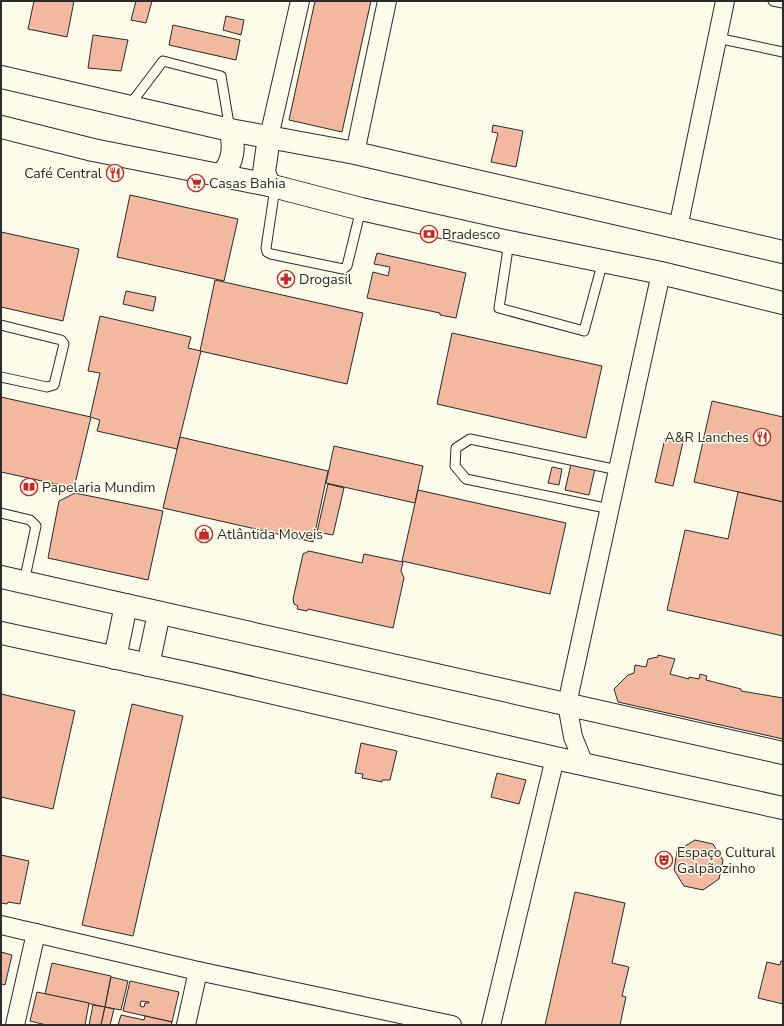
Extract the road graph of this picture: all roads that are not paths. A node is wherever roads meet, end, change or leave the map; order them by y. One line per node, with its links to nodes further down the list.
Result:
1 (300, 1): 12 (street)
2 (387, 1): 13 (street)
3 (725, 1): 6 (street)
4 (773, 1): 5 (lane)
5 (783, 3)
6 (717, 38): 7 (lane); 17 (street)
7 (783, 52)
8 (1, 77): 9 (main road)
9 (129, 106): 11 (main road); 11 (lane)
10 (1, 127): 14 (main road)
11 (230, 130): 12 (main road); 14 (main road)
12 (269, 138): 13 (main road); 15 (main road)
13 (355, 154): 17 (main road)
14 (220, 176): 15 (main road)
15 (272, 186): 16 (main road); 16 (lane)
16 (361, 209): 18 (main road)
17 (678, 228): 19 (main road)
18 (509, 242): 20 (main road); 20 (lane)
19 (783, 252)
20 (603, 261): 21 (main road)
21 (661, 273): 22 (main road); 25 (street)
22 (783, 303)
23 (1, 325): 24 (lane)
24 (1, 377)
25 (618, 470): 26 (street); 26 (lane)
26 (610, 509): 35 (street)
27 (1, 513): 29 (lane)
28 (1, 577): 29 (main road)
29 (24, 582): 30 (main road)
30 (126, 605): 31 (main road); 33 (main road)
31 (158, 613): 34 (main road); 35 (main road)
32 (1, 633): 33 (main road)
33 (114, 658): 34 (main road)
34 (148, 665): 37 (main road)
35 (568, 704): 36 (main road); 38 (street)
36 (783, 753)
37 (555, 758): 38 (main road); 46 (street)
38 (584, 764): 39 (main road)
39 (783, 808)
40 (1, 925): 41 (street)
41 (36, 933): 42 (street); 43 (street)
42 (198, 971): 44 (street); 45 (street)
43 (15, 1025)
44 (186, 1025)
45 (452, 1025)
46 (491, 1025)

